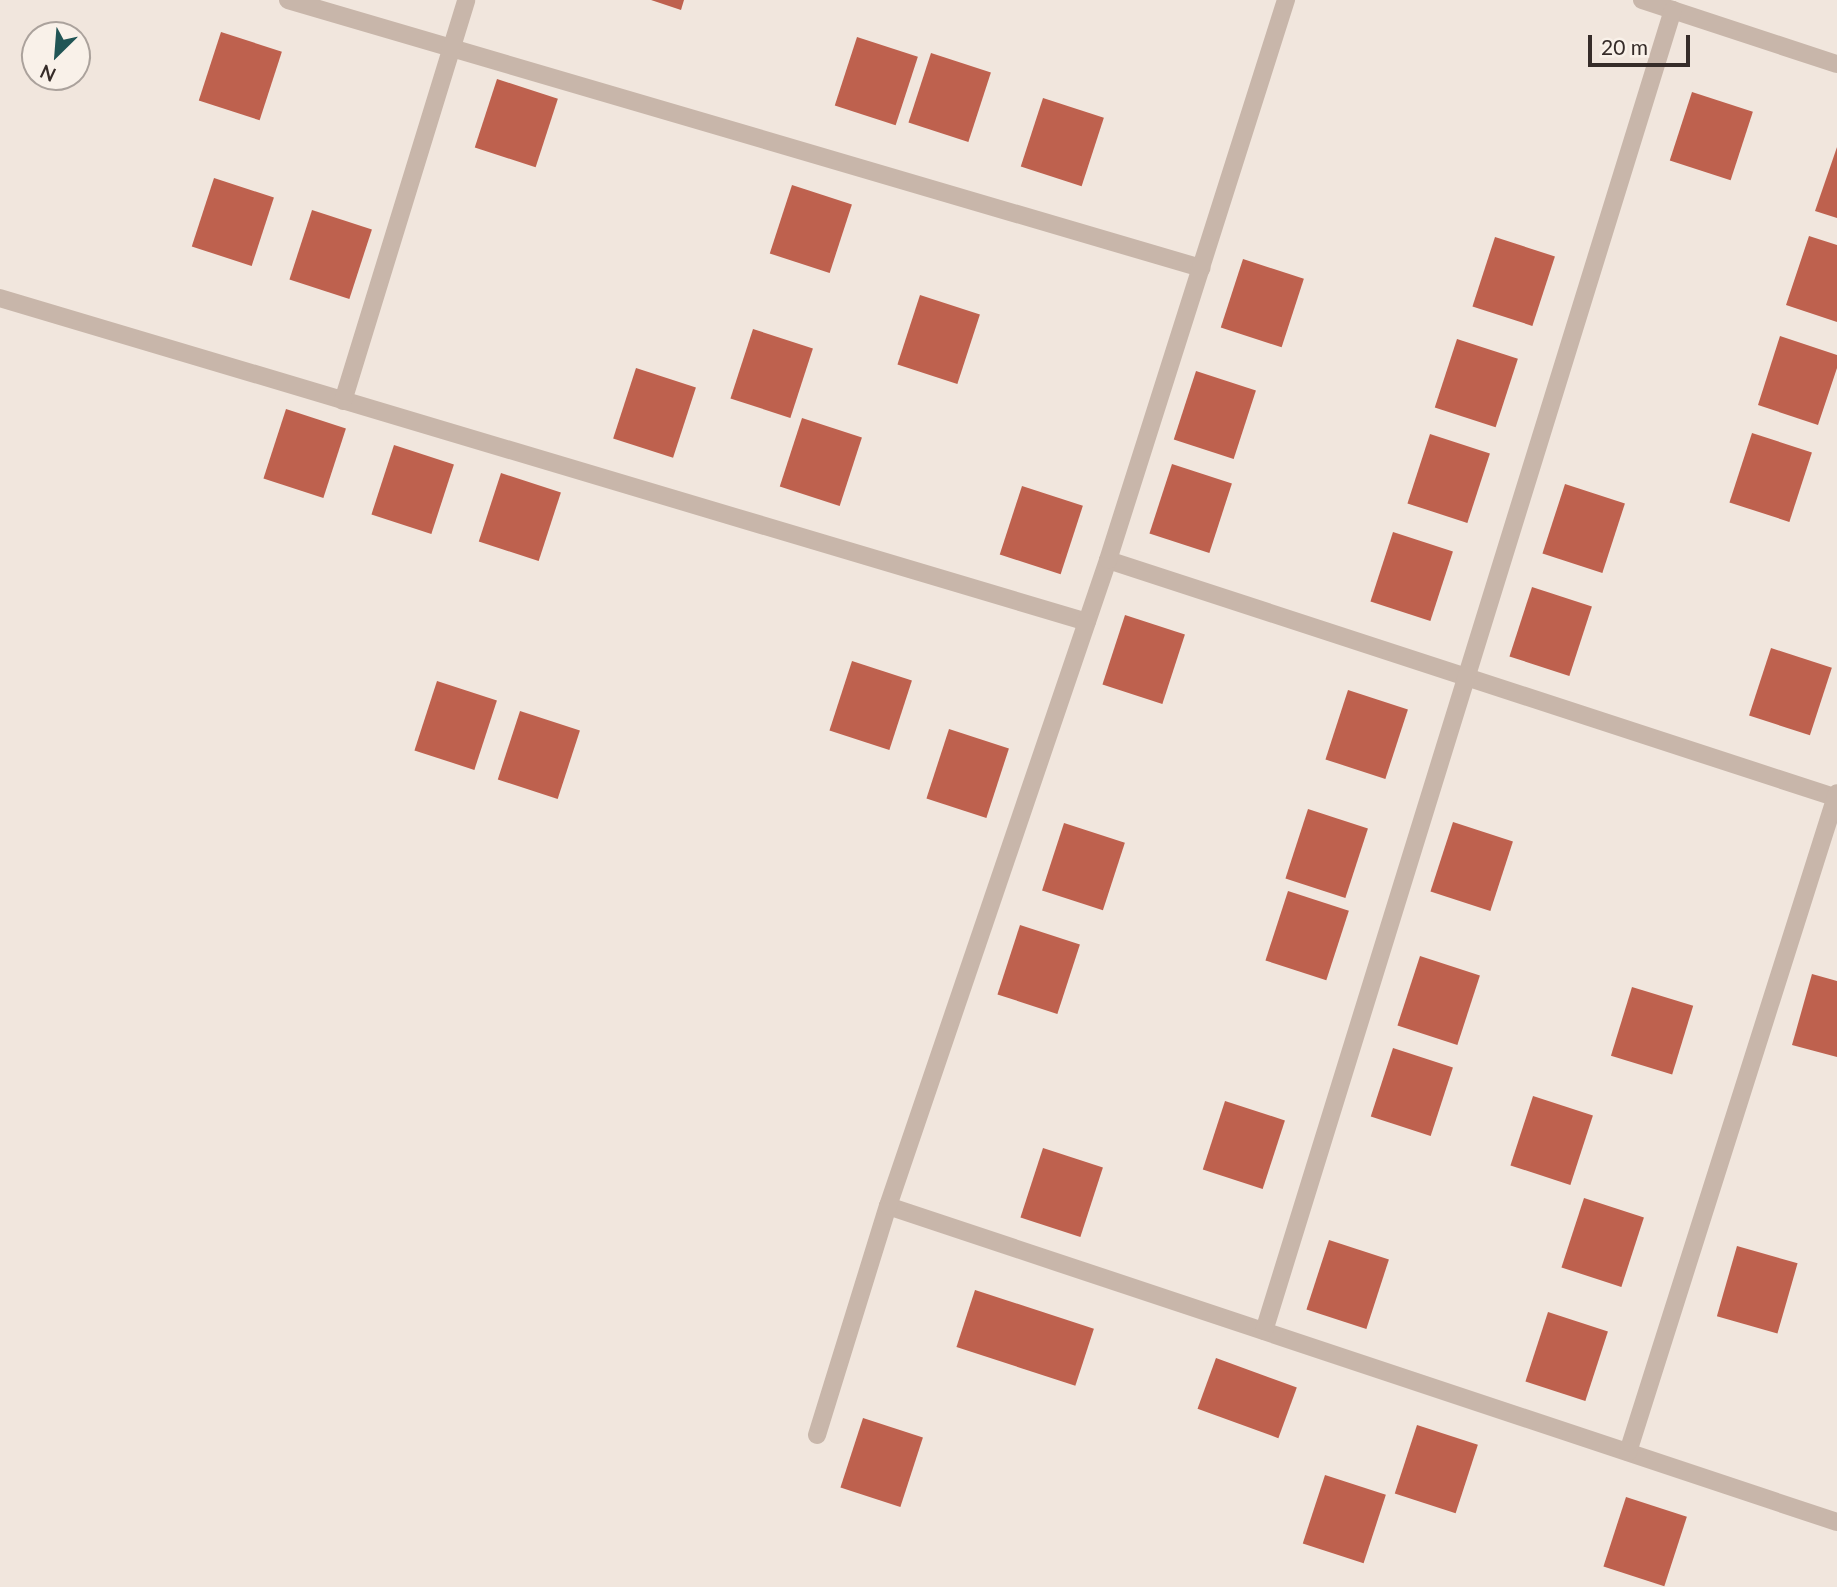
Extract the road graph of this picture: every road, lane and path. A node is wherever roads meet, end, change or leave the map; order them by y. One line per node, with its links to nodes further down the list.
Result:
1 (288, 0): 6 (street)
2 (466, 0): 6 (street)
3 (1286, 0): 8 (street)
4 (1642, 0): 5 (street)
5 (1673, 10): 7 (street); 13 (street)
6 (451, 48): 8 (street); 10 (street)
7 (1837, 64)
8 (1200, 268): 11 (street)
9 (0, 298): 10 (street)
10 (343, 401): 12 (street)
11 (1108, 560): 12 (street); 13 (street)
12 (1087, 622): 15 (street)
13 (1469, 677): 14 (street); 16 (street)
14 (1836, 796): 18 (street)
15 (888, 1206): 16 (street); 17 (street)
16 (1264, 1331): 18 (street)
17 (817, 1434)
18 (1628, 1452): 19 (street)
19 (1837, 1522)

